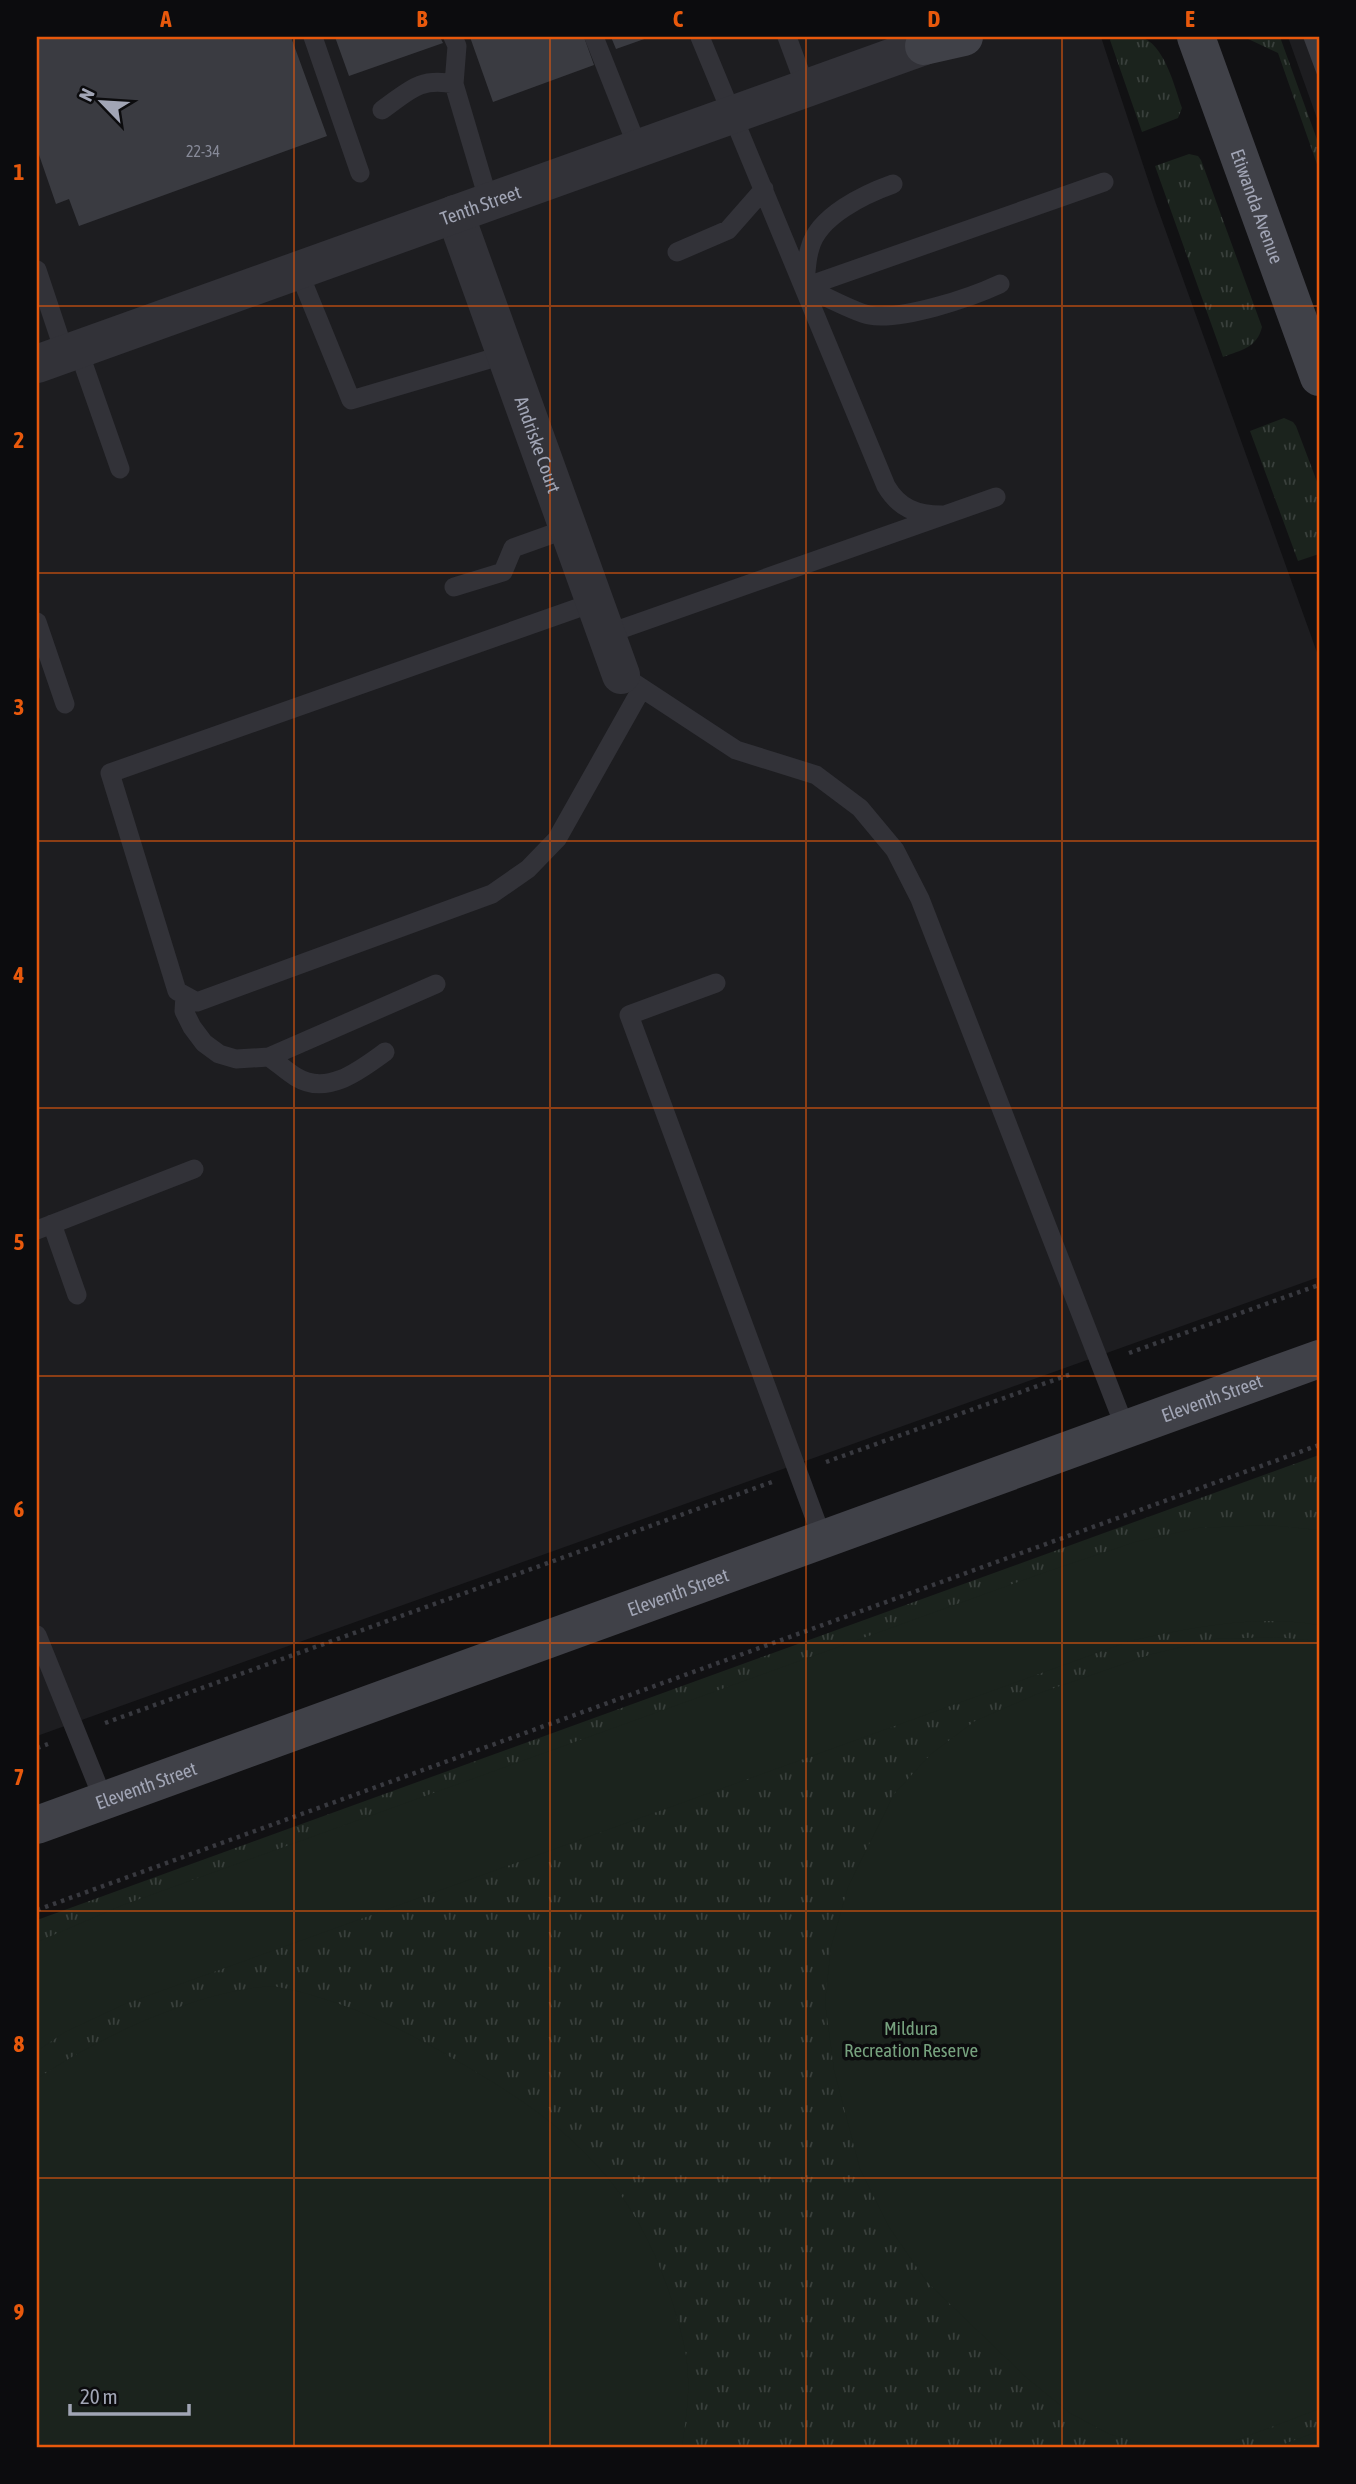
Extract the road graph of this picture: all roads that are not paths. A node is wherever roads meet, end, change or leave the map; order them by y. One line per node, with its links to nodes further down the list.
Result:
1 (313, 37): 14 (lane)
2 (453, 37): 9 (lane)
3 (594, 37): 13 (lane)
4 (700, 37): 12 (lane)
5 (787, 37): 10 (lane)
6 (964, 37): 8 (main road, Tenth Street)
7 (1196, 37): 26 (main road, Etiwanda Avenue)
8 (928, 40): 10 (street, Tenth Street)
9 (454, 84): 11 (lane); 18 (lane)
10 (806, 89): 12 (street, Tenth Street)
11 (382, 110)
12 (734, 114): 13 (street, Tenth Street); 17 (lane)
13 (638, 148): 18 (street, Tenth Street)
14 (360, 173)
15 (1104, 182): 23 (lane)
16 (893, 184): 23 (lane)
17 (764, 189): 19 (lane); 23 (lane)
18 (472, 208): 21 (street, Tenth Street); 24 (street, Andriske Court)
19 (677, 252)
20 (37, 270): 25 (lane)
21 (298, 270): 24 (lane); 25 (street, Tenth Street)
22 (1000, 284): 23 (lane)
23 (804, 287): 29 (lane)
24 (507, 354): 30 (street, Andriske Court)
25 (60, 356): 27 (lane)
26 (1319, 377)
27 (120, 469)
28 (996, 496): 29 (lane)
29 (942, 515): 32 (lane)
30 (569, 528): 31 (lane); 32 (street, Andriske Court)
31 (454, 587)
32 (601, 618): 34 (street, Andriske Court); 38 (lane)
33 (37, 622): 35 (lane)
34 (632, 681): 38 (lane); 45 (lane)
35 (65, 704)
36 (716, 983): 46 (lane)
37 (436, 984): 40 (lane)
38 (185, 996): 40 (lane)
39 (385, 1052): 40 (lane)
40 (269, 1056)
41 (194, 1169): 42 (lane)
42 (45, 1227): 43 (lane)
43 (77, 1295)
44 (1319, 1359): 45 (main road, Eleventh Street)
45 (1126, 1430): 46 (main road, Eleventh Street)
46 (823, 1540): 48 (main road, Eleventh Street)
47 (37, 1635): 48 (lane)
48 (104, 1801): 49 (main road, Eleventh Street)
49 (37, 1825)

